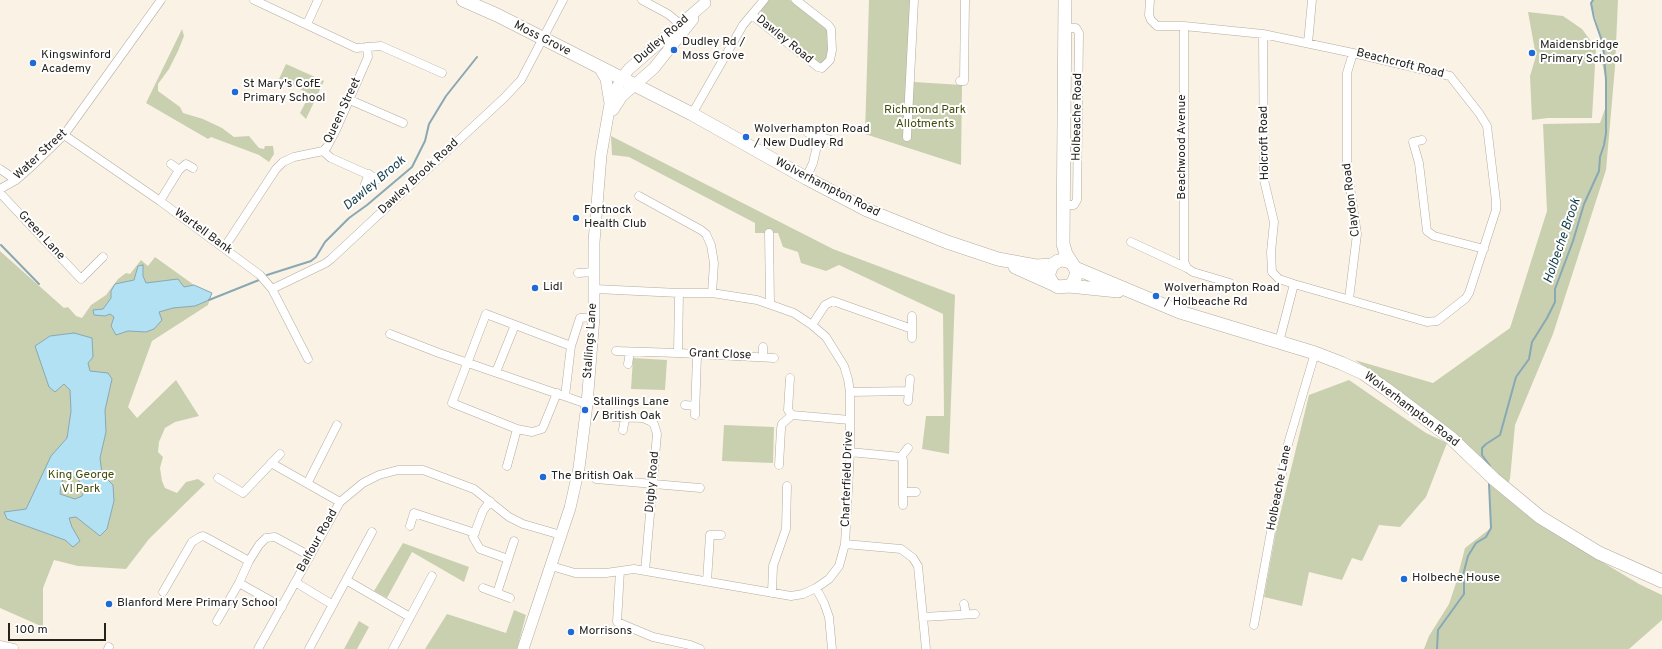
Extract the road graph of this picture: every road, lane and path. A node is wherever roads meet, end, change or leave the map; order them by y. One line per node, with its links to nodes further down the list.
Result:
1 (160, 0): 38 (street, Water Street)
2 (254, 0): 17 (street)
3 (318, 0): 17 (street)
4 (463, 0): 15 (highway, Moss Grove)
5 (564, 0): 21 (street, Dawley Brook Road)
6 (642, 0): 18 (street)
7 (764, 0): 16 (street)
8 (796, 0): 16 (street, Dawley Road)
9 (914, 0): 39 (street)
10 (965, 0): 29 (street)
11 (1065, 0): 57 (highway, Holbeache Road)
12 (1150, 0): 19 (street, Beachcroft Road)
13 (1312, 0): 22 (street)
14 (706, 2): 18 (main road, Dudley Road); 26 (main road, Dudley Road)
15 (480, 3): 21 (highway, Moss Grove)
16 (752, 15): 34 (street)
17 (307, 24): 23 (street)
18 (680, 24): 28 (main road, Dudley Road)
19 (1184, 26): 20 (street, Beachcroft Road); 66 (street, Beachwood Avenue)
20 (1263, 34): 22 (street, Beachcroft Road); 69 (street, Holcroft Road)
21 (542, 40): 25 (highway, Moss Grove); 74 (street, Dawley Brook Road)
22 (1308, 43): 24 (street, Beachcroft Road)
23 (367, 47): 27 (street); 32 (street, Queen Street)
24 (1353, 53): 61 (street, Beachcroft Road); 79 (street, Claydon Road)
25 (599, 67): 28 (highway, Moss Grove); 33 (main road)
26 (654, 68): 30 (main road, Dudley Road); 31 (main road)
27 (441, 73)
28 (621, 79): 30 (highway, Wolverhampton Road); 33 (main road, Stallings Lane)
29 (964, 81)
30 (633, 86): 31 (highway, Wolverhampton Road); 35 (main road, Stallings Lane)
31 (658, 97): 34 (highway, Wolverhampton Road)
32 (350, 100): 36 (street); 43 (street, Queen Street)
33 (610, 104): 35 (main road, Stallings Lane)
34 (692, 114): 49 (highway, Wolverhampton Road)
35 (606, 120): 67 (main road, Stallings Lane)
36 (403, 123)
37 (808, 133): 40 (street)
38 (64, 135): 51 (street, Water Street); 56 (street, Wartell Bank)
39 (907, 136)
40 (819, 137): 41 (street); 49 (street)
41 (831, 140)
42 (1422, 140): 61 (street)
43 (323, 151): 48 (street); 60 (street, Queen Street)
44 (171, 164): 47 (street)
45 (193, 168): 47 (street)
46 (0, 170): 51 (street)
47 (179, 170): 56 (street)
48 (369, 174): 50 (street); 52 (street)
49 (806, 178): 63 (highway, Wolverhampton Road)
50 (378, 179)
51 (16, 180): 53 (street, Water Street)
52 (365, 184)
53 (0, 189)
54 (0, 193): 62 (street, Green Lane)
55 (639, 196): 77 (street)
56 (160, 201): 60 (street, Wartell Bank)
57 (1063, 209): 64 (highway, Holbeache Road); 65 (highway, Holbeache Road)
58 (769, 233): 80 (street)
59 (1131, 242): 66 (street)
60 (224, 248): 74 (street, Wartell Bank)
61 (1484, 249): 79 (street, Beachcroft Road)
62 (103, 257)
63 (998, 259): 64 (highway, Wolverhampton Road); 71 (highway, Wolverhampton Road)
64 (1053, 265): 65 (highway); 71 (highway)
65 (1073, 265): 73 (highway); 78 (highway, Wolverhampton Road)
66 (1187, 268): 70 (street)
67 (594, 272): 68 (street); 75 (main road, Stallings Lane)
68 (578, 273)
69 (1276, 275): 72 (street, Beachcroft Road)
70 (1230, 283)
71 (1053, 284): 73 (highway)
72 (1294, 284): 79 (street, Beachcroft Road); 88 (street)
73 (1069, 286): 78 (highway, Wolverhampton Road)
74 (272, 289): 98 (street, Wartell Bank)
75 (595, 289): 76 (street, Charterfield Drive); 82 (main road, Stallings Lane)
76 (679, 293): 77 (street, Charterfield Drive); 94 (street)
77 (712, 293): 80 (street, Charterfield Drive)
78 (1132, 293): 88 (highway, Wolverhampton Road)
79 (1350, 299)
80 (770, 303): 84 (street, Charterfield Drive)
81 (912, 316): 85 (street)
82 (594, 317): 89 (street); 108 (main road, Stallings Lane)
83 (515, 325): 89 (street); 99 (street); 101 (street)
84 (812, 325): 85 (street); 105 (street, Charterfield Drive)
85 (912, 329): 87 (street)
86 (390, 334): 99 (street)
87 (912, 338)
88 (1279, 342): 93 (highway, Wolverhampton Road)
89 (572, 346): 106 (street)
90 (763, 347): 96 (street, Grant Close)
91 (616, 352): 92 (street, Grant Close)
92 (630, 352): 94 (street, Grant Close); 100 (street)
93 (1315, 352): 153 (highway, Wolverhampton Road); 170 (street, Holbeache Lane)
94 (678, 353): 95 (street, Grant Close)
95 (697, 355): 96 (street, Grant Close); 110 (street)
96 (763, 357): 97 (street, Grant Close)
97 (774, 358)
98 (308, 359)
99 (468, 363): 101 (street); 117 (street)
100 (628, 364)
101 (496, 372): 106 (street)
102 (790, 378): 112 (street)
103 (910, 379): 104 (street)
104 (909, 391): 105 (street); 107 (street)
105 (850, 392): 115 (street, Charterfield Drive)
106 (561, 395): 108 (street); 117 (street)
107 (908, 401)
108 (587, 404): 140 (main road, Stallings Lane)
109 (686, 405): 110 (street)
110 (695, 406): 111 (street)
111 (695, 415)
112 (792, 415): 115 (street); 124 (street)
113 (613, 417): 114 (street, Digby Road)
114 (625, 418): 118 (street); 129 (street, Digby Road)
115 (850, 420): 120 (street, Charterfield Drive)
116 (338, 425): 128 (street)
117 (518, 429): 125 (street)
118 (624, 430)
119 (908, 448): 122 (street)
120 (850, 452): 122 (street); 143 (street, Charterfield Drive)
121 (280, 454): 123 (street)
122 (901, 457): 132 (street)
123 (272, 463): 126 (street); 128 (street)
124 (779, 465)
125 (507, 466)
126 (218, 478)
127 (596, 478): 129 (street)
128 (308, 482): 135 (street)
129 (654, 483): 131 (street); 149 (street, Digby Road)
130 (787, 486): 160 (street)
131 (700, 488)
132 (904, 492): 133 (street); 136 (street)
133 (916, 492)
134 (490, 501): 135 (street, Balfour Road); 139 (street); 140 (street, Balfour Road)
135 (340, 502): 144 (street, Balfour Road)
136 (903, 505)
137 (410, 526): 139 (street)
138 (372, 532): 151 (street)
139 (475, 532): 145 (street)
140 (561, 535): 147 (main road, Stallings Lane)
141 (721, 535): 152 (street)
142 (514, 541): 145 (street)
143 (845, 544): 157 (street, Charterfield Drive); 168 (street)
144 (310, 556): 146 (street); 154 (street, Balfour Road)
145 (508, 559): 159 (street)
146 (249, 561): 155 (street); 158 (street)
147 (551, 566): 148 (street, Charterfield Drive); 176 (main road, Stallings Lane)
148 (620, 571): 149 (street, Charterfield Drive); 177 (street)
149 (645, 571): 152 (street, Charterfield Drive)
150 (432, 576): 167 (street)
151 (346, 580): 162 (street); 167 (street)
152 (707, 580): 160 (street, Charterfield Drive)
153 (1662, 581)
154 (295, 582): 162 (street); 164 (street, Balfour Road)
155 (239, 583): 164 (street); 169 (street)
156 (484, 588): 159 (street)
157 (816, 588): 160 (street, Charterfield Drive); 178 (street)
158 (163, 592)
159 (497, 593): 161 (street)
160 (772, 593)
161 (510, 598)
162 (333, 604): 174 (street)
163 (964, 604): 165 (street)
164 (282, 607): 173 (street, Balfour Road)
165 (966, 614): 166 (street); 168 (street)
166 (975, 614)
167 (410, 617): 175 (street)
168 (923, 617): 179 (street)
169 (217, 621)
170 (1254, 625)
171 (3, 646): 172 (street)
172 (14, 648)
173 (258, 649)
174 (309, 649)
175 (393, 649)
176 (523, 649)
177 (700, 649)
178 (832, 649)
179 (926, 649)

